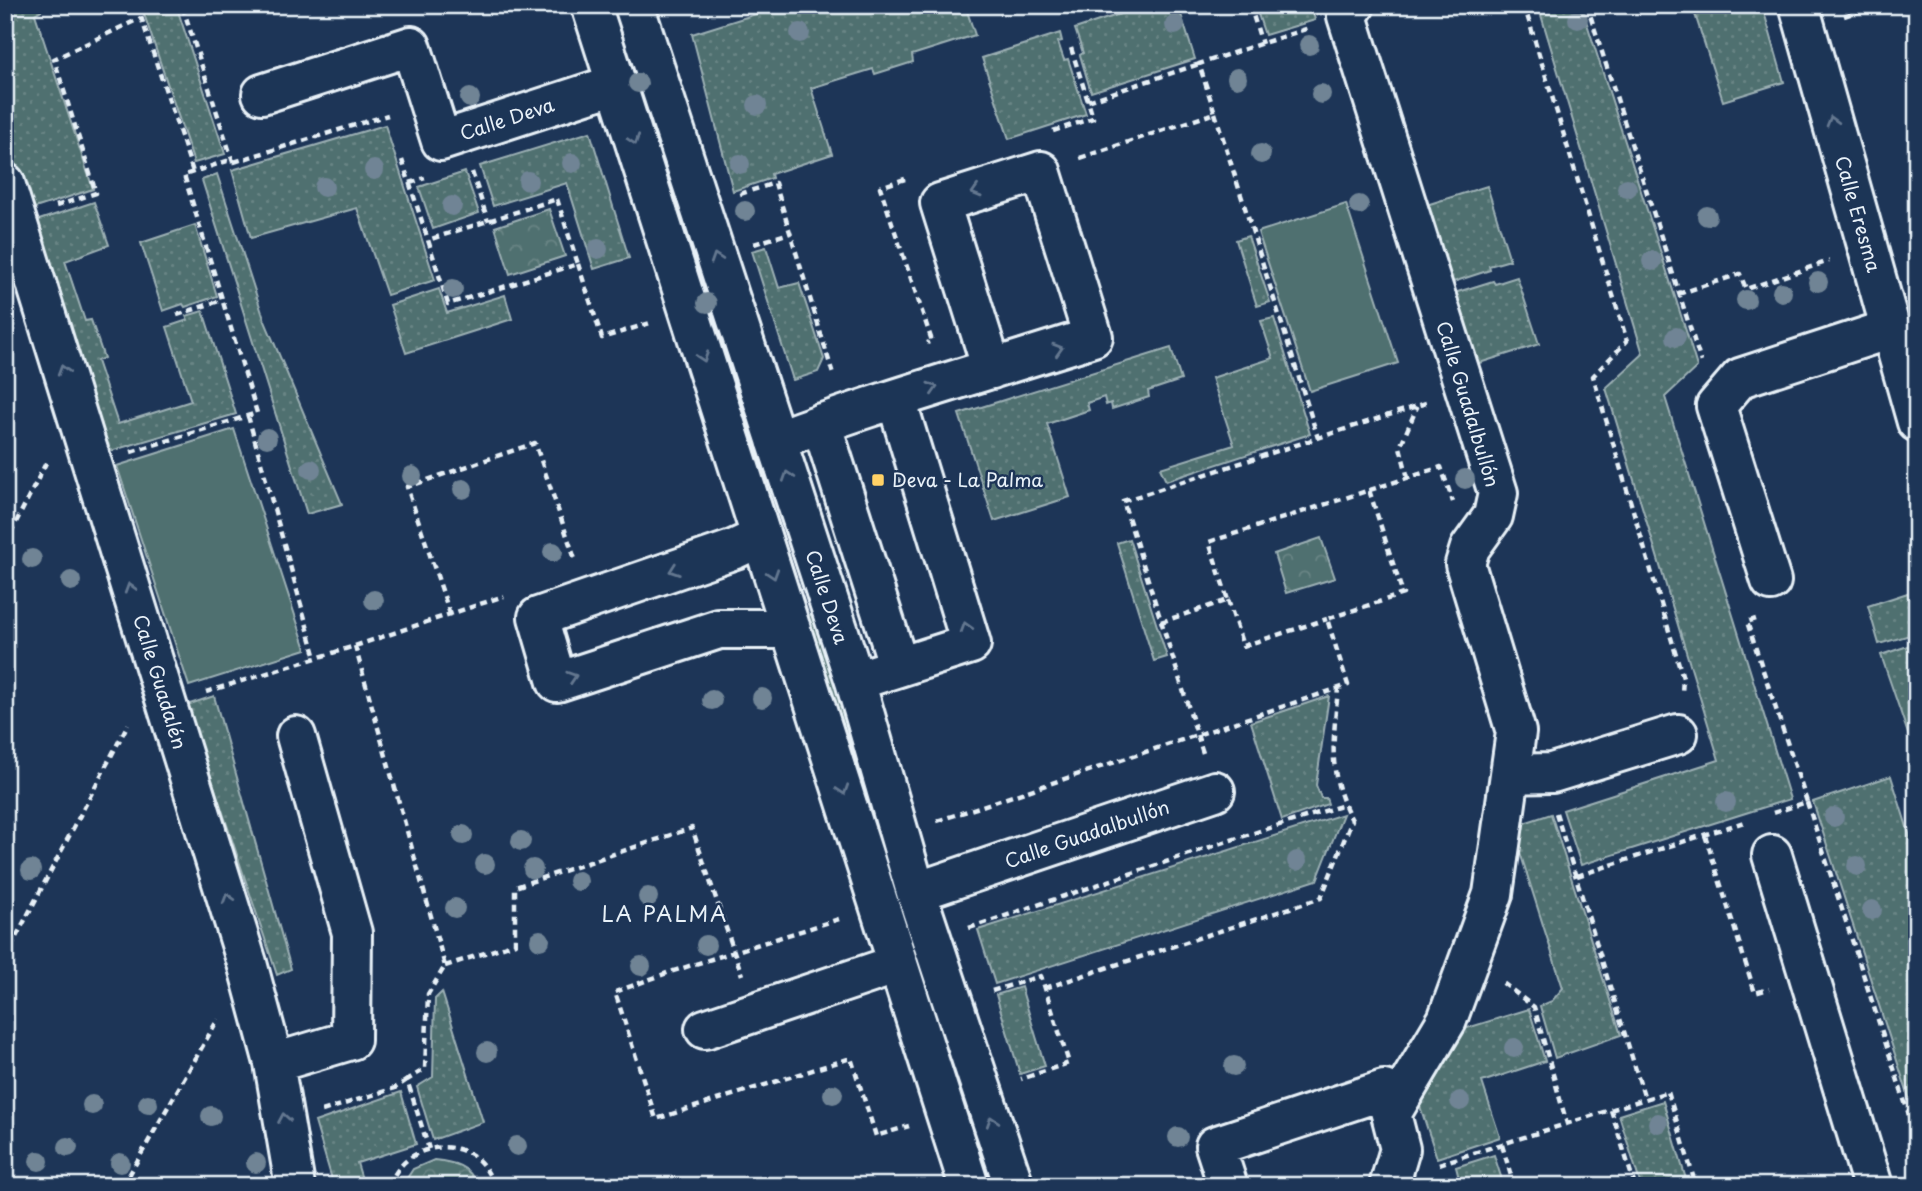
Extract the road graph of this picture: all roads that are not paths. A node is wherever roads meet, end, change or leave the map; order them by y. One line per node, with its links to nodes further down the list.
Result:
1 (591, 5): 5 (street)
2 (1355, 5): 21 (street, Calle Guadalbullón)
3 (1799, 5): 8 (street, Calle Eresma, one-way to 3)
4 (639, 7): 13 (street, Calle Deva, one-way to 4)
5 (616, 84): 6 (street, Calle Deva); 14 (street, one-way to 14)
6 (262, 94)
7 (5, 183): 27 (street, Calle Guadalén, one-way to 7)
8 (1890, 330): 11 (street, Calle Eresma); 15 (street)
9 (992, 369): 9 (street, one-way to 9); 10 (street, one-way to 9)
10 (896, 399): 12 (street); 17 (street, one-way to 10)
11 (1917, 422)
12 (821, 423): 13 (street); 17 (street)
13 (776, 440): 18 (street, Calle Deva, one-way to 13)
14 (761, 537): 16 (street, one-way to 16); 16 (street, one-way to 16)
15 (1771, 581)
16 (792, 629): 25 (street, one-way to 25)
17 (899, 667): 18 (street)
18 (855, 681): 24 (street, Calle Deva)
19 (1678, 734): 21 (street)
20 (296, 736): 27 (street)
21 (1510, 774): 28 (street, Calle Guadalbullón)
22 (1215, 791): 24 (street, Calle Guadalbullón)
23 (1772, 855): 34 (street)
24 (916, 892): 31 (street, Calle Deva, one-way to 24)
25 (898, 964): 26 (street); 30 (street)
26 (705, 1029)
27 (274, 1063): 29 (street, Calle Guadalén, one-way to 27)
28 (1391, 1114): 32 (street); 33 (street)
29 (295, 1186)
30 (969, 1186)
31 (1014, 1186)
32 (1228, 1186)
33 (1389, 1186)
34 (1873, 1186)

